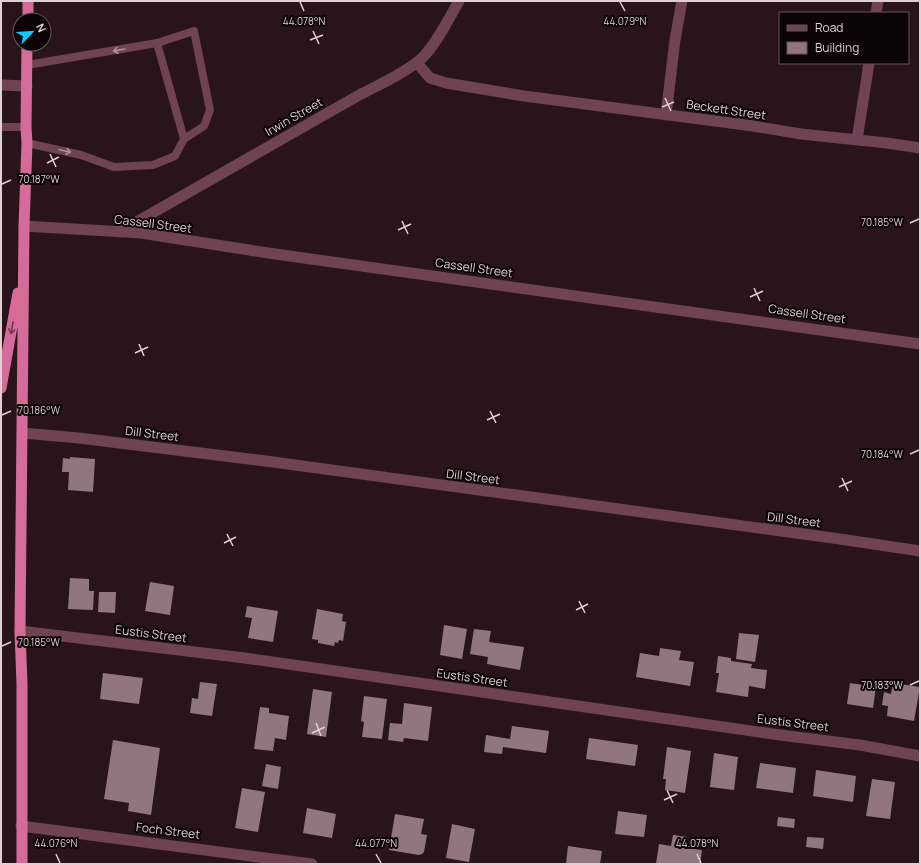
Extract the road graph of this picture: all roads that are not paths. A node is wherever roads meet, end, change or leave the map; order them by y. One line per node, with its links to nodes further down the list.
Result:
1 (28, 1): 5 (highway)
2 (459, 1): 9 (street, Irwin Street)
3 (682, 1): 14 (street)
4 (878, 1): 6 (street)
5 (28, 12)
6 (876, 12)
7 (157, 44): 11 (lane, one-way to 11); 17 (lane); 17 (lane)
8 (27, 52): 11 (highway)
9 (417, 63): 14 (street, Beckett Street); 22 (street, Irwin Street)
10 (869, 64): 18 (street)
11 (27, 65): 13 (highway)
12 (1, 85): 13 (street)
13 (27, 86): 16 (highway)
14 (666, 115): 18 (street, Beckett Street)
15 (1, 127): 16 (lane)
16 (26, 127): 19 (highway)
17 (184, 139): 19 (lane, one-way to 17)
18 (857, 140): 20 (street, Beckett Street)
19 (27, 143): 21 (highway)
20 (920, 148)
21 (24, 226): 22 (street, Cassell Street); 23 (highway)
22 (118, 232): 24 (street, Cassell Street)
23 (24, 262): 25 (highway, one-way to 25); 26 (highway)
24 (920, 344)
25 (1, 388)
26 (22, 433): 27 (street, Dill Street); 28 (highway)
27 (920, 551)
28 (20, 631): 29 (street, Eustis Street); 30 (highway)
29 (920, 756)
30 (21, 826): 31 (highway); 32 (highway); 33 (street, Foch Street)
31 (22, 864)
32 (30, 864)
33 (312, 864)

